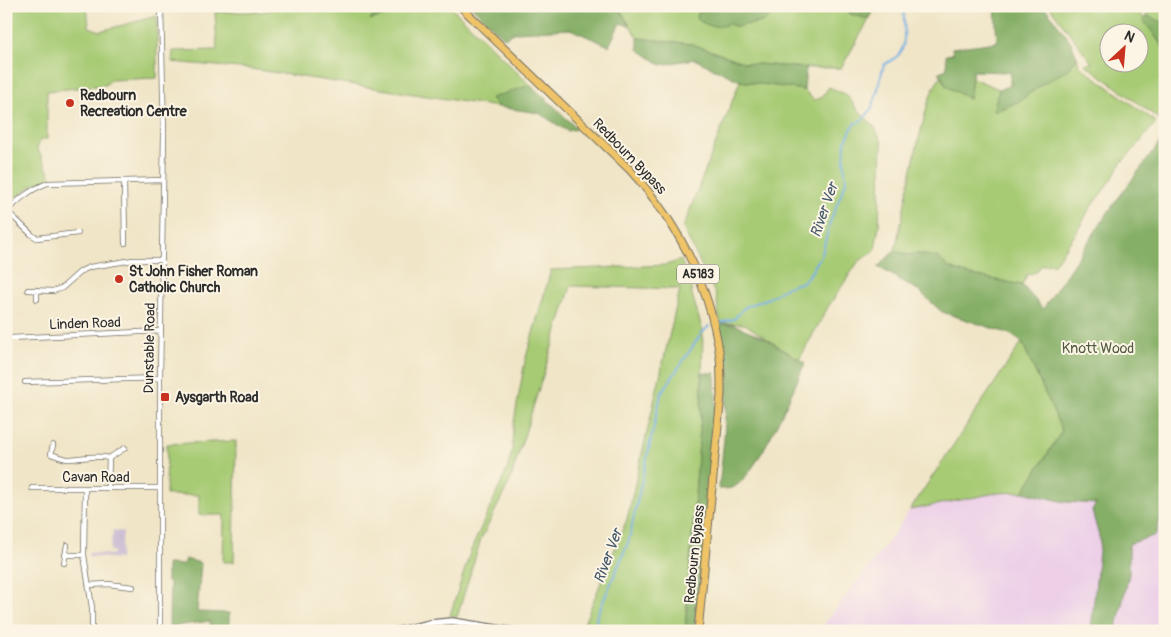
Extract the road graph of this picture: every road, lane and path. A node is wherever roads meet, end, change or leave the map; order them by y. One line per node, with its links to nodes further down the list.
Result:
1 (161, 6): 3 (street, Dunstable Road)
2 (460, 6): 35 (main road, Redbourn Bypass / A5183)
3 (163, 180): 4 (street); 8 (street, Dunstable Road)
4 (124, 181): 5 (street); 7 (street)
5 (7, 212): 6 (street)
6 (78, 233)
7 (124, 242)
8 (162, 260): 10 (street); 12 (street, Dunstable Road)
9 (28, 290): 10 (street)
10 (37, 290): 11 (street)
11 (37, 299)
12 (161, 331): 13 (street, Linden Road); 14 (street, Dunstable Road)
13 (10, 338)
14 (160, 378): 15 (street); 22 (street, Dunstable Road)
15 (25, 382)
16 (53, 446): 18 (street)
17 (125, 448): 18 (street)
18 (109, 458): 21 (street)
19 (32, 488): 20 (street, Cavan Road)
20 (85, 488): 21 (street, Cavan Road); 25 (street)
21 (108, 488): 22 (street, Cavan Road)
22 (160, 488): 33 (street, Dunstable Road)
23 (67, 545): 24 (street)
24 (65, 555): 25 (street); 26 (street)
25 (84, 555): 27 (street)
26 (64, 563)
27 (88, 585): 28 (street); 32 (street)
28 (133, 587)
29 (6, 629): 31 (street)
30 (514, 630): 34 (street)
31 (10, 631)
32 (92, 631)
33 (160, 631)
34 (396, 631)
35 (698, 631)

